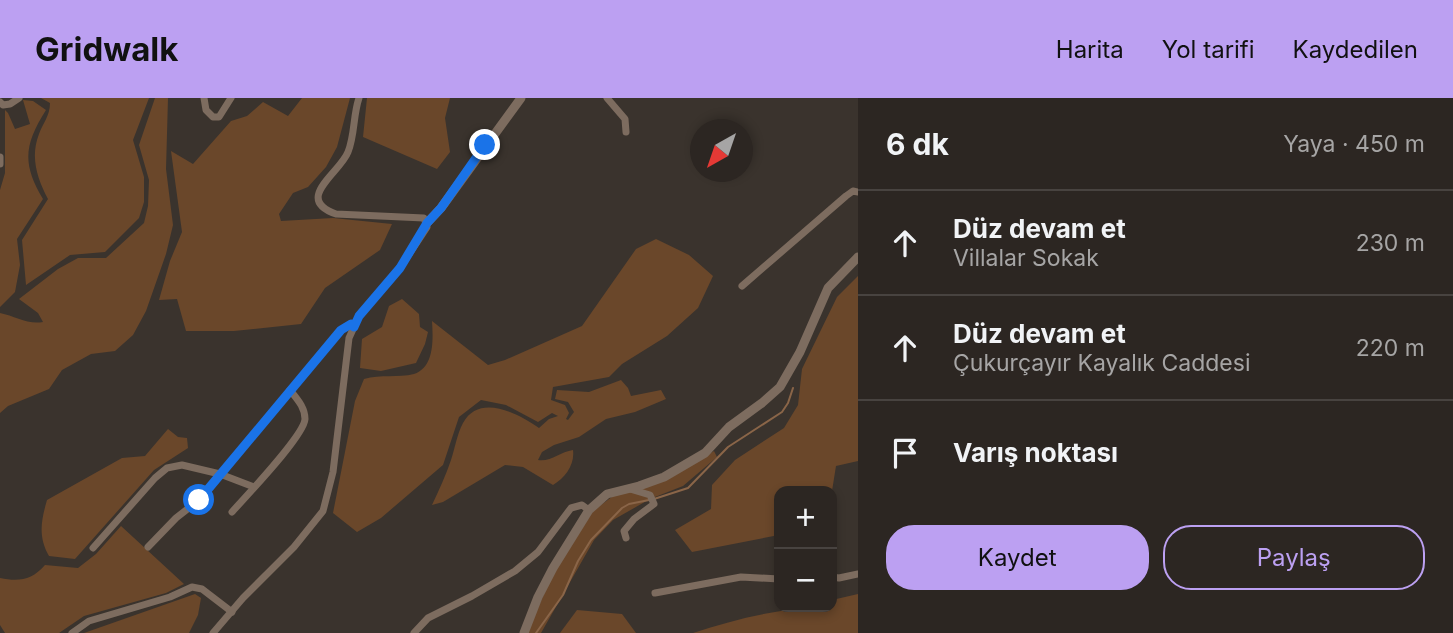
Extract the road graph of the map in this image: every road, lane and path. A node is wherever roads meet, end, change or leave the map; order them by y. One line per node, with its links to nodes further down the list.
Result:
1 (19, 98): 7 (street)
2 (204, 98): 3 (street)
3 (231, 98)
4 (359, 98): 12 (street)
5 (521, 98): 12 (street)
6 (607, 98): 8 (street)
7 (0, 102)
8 (626, 132)
9 (0, 157): 10 (street)
10 (0, 164)
11 (858, 192): 14 (street)
12 (427, 223): 15 (street)
13 (858, 257): 19 (street)
14 (742, 286)
15 (354, 327): 16 (street); 29 (street)
16 (290, 390): 17 (street); 18 (street)
17 (220, 474): 18 (street); 23 (street); 24 (street)
18 (254, 487): 21 (street)
19 (629, 489): 20 (street); 22 (street)
20 (589, 510): 32 (street); 33 (street)
21 (232, 512)
22 (626, 538)
23 (148, 547)
24 (93, 548)
25 (858, 574): 26 (street)
26 (837, 578)
27 (774, 579): 28 (street)
28 (655, 593)
29 (232, 612): 30 (street); 31 (street)
30 (72, 633)
31 (213, 633)
32 (414, 633)
33 (524, 633)

